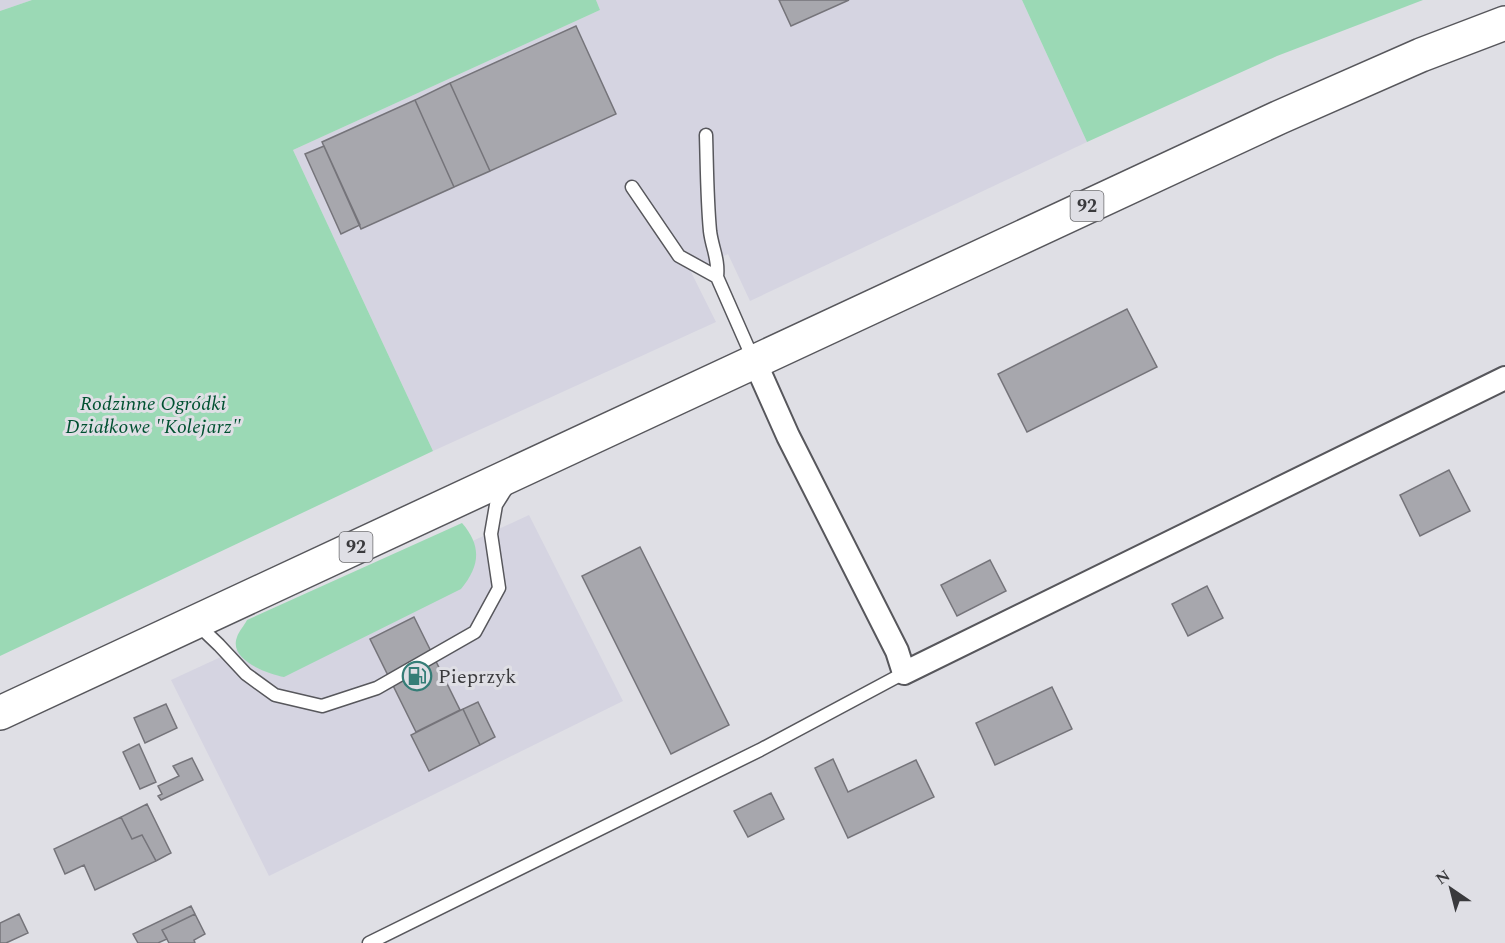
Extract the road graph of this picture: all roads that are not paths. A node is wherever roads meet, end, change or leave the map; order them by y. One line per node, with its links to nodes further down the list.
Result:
1 (1505, 22): 5 (main road, 92)
2 (706, 135): 4 (lane)
3 (632, 187): 4 (lane)
4 (717, 277): 5 (lane)
5 (755, 362): 7 (main road, 92); 9 (street)
6 (1505, 378): 9 (street)
7 (518, 471): 8 (main road, 92); 8 (lane)
8 (195, 622): 10 (main road, 92)
9 (904, 673): 11 (lane)
10 (0, 713)
11 (369, 943)

